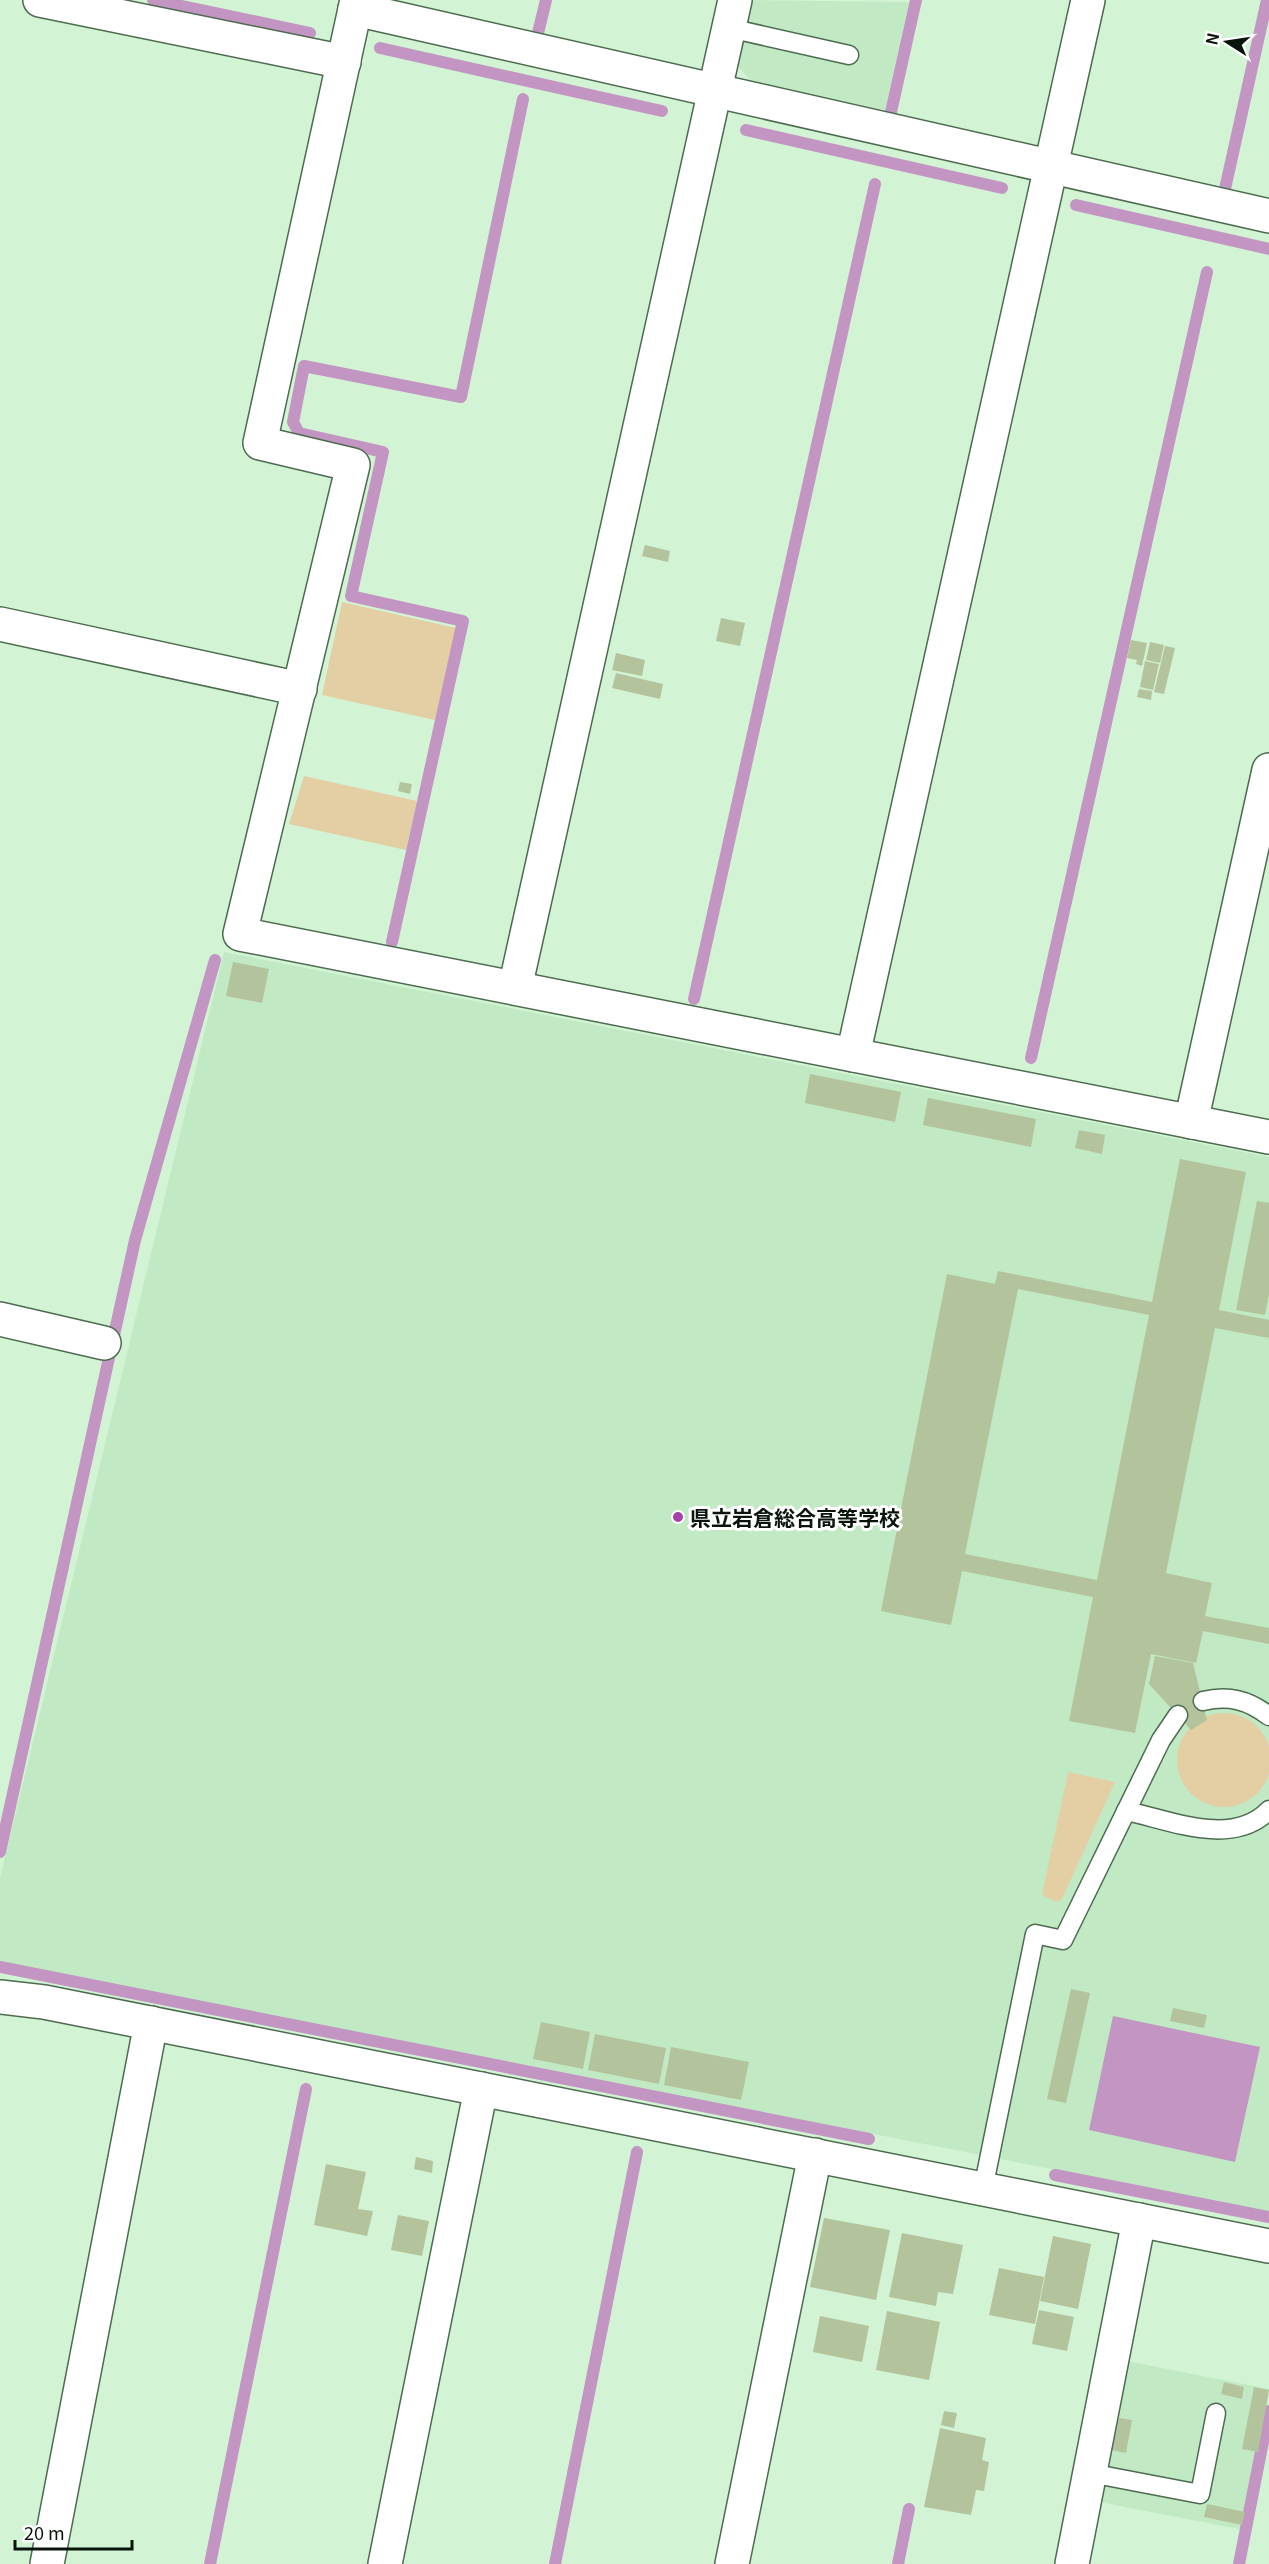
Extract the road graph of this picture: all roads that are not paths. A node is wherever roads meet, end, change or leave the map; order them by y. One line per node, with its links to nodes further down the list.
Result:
1 (40, 0): 6 (street)
2 (1088, 0): 8 (street)
3 (356, 5): 6 (street); 7 (street)
4 (732, 14): 5 (lane); 7 (street)
5 (849, 55)
6 (344, 62): 11 (street)
7 (715, 91): 8 (street); 13 (street)
8 (1051, 167): 9 (street); 14 (street)
9 (1269, 216)
10 (0, 624): 11 (street)
11 (300, 689): 13 (street)
12 (1269, 770): 15 (street)
13 (515, 988): 14 (street)
14 (853, 1055): 15 (street)
15 (1191, 1122): 16 (street)
16 (1269, 1137)
17 (0, 1319): 18 (street)
18 (104, 1343)
19 (1203, 1701): 21 (lane)
20 (1178, 1715): 23 (lane)
21 (1269, 1716)
22 (1269, 1810): 23 (lane)
23 (1126, 1811): 28 (lane)
24 (0, 1997): 25 (street)
25 (151, 2023): 26 (street); 33 (street)
26 (481, 2089): 27 (street); 34 (street)
27 (815, 2155): 28 (street); 35 (street)
28 (982, 2189): 29 (street)
29 (1139, 2220): 30 (street); 32 (street)
30 (1269, 2246)
31 (1216, 2413): 32 (lane)
32 (1090, 2473): 36 (street)
33 (47, 2564)
34 (385, 2564)
35 (732, 2564)
36 (1072, 2564)

